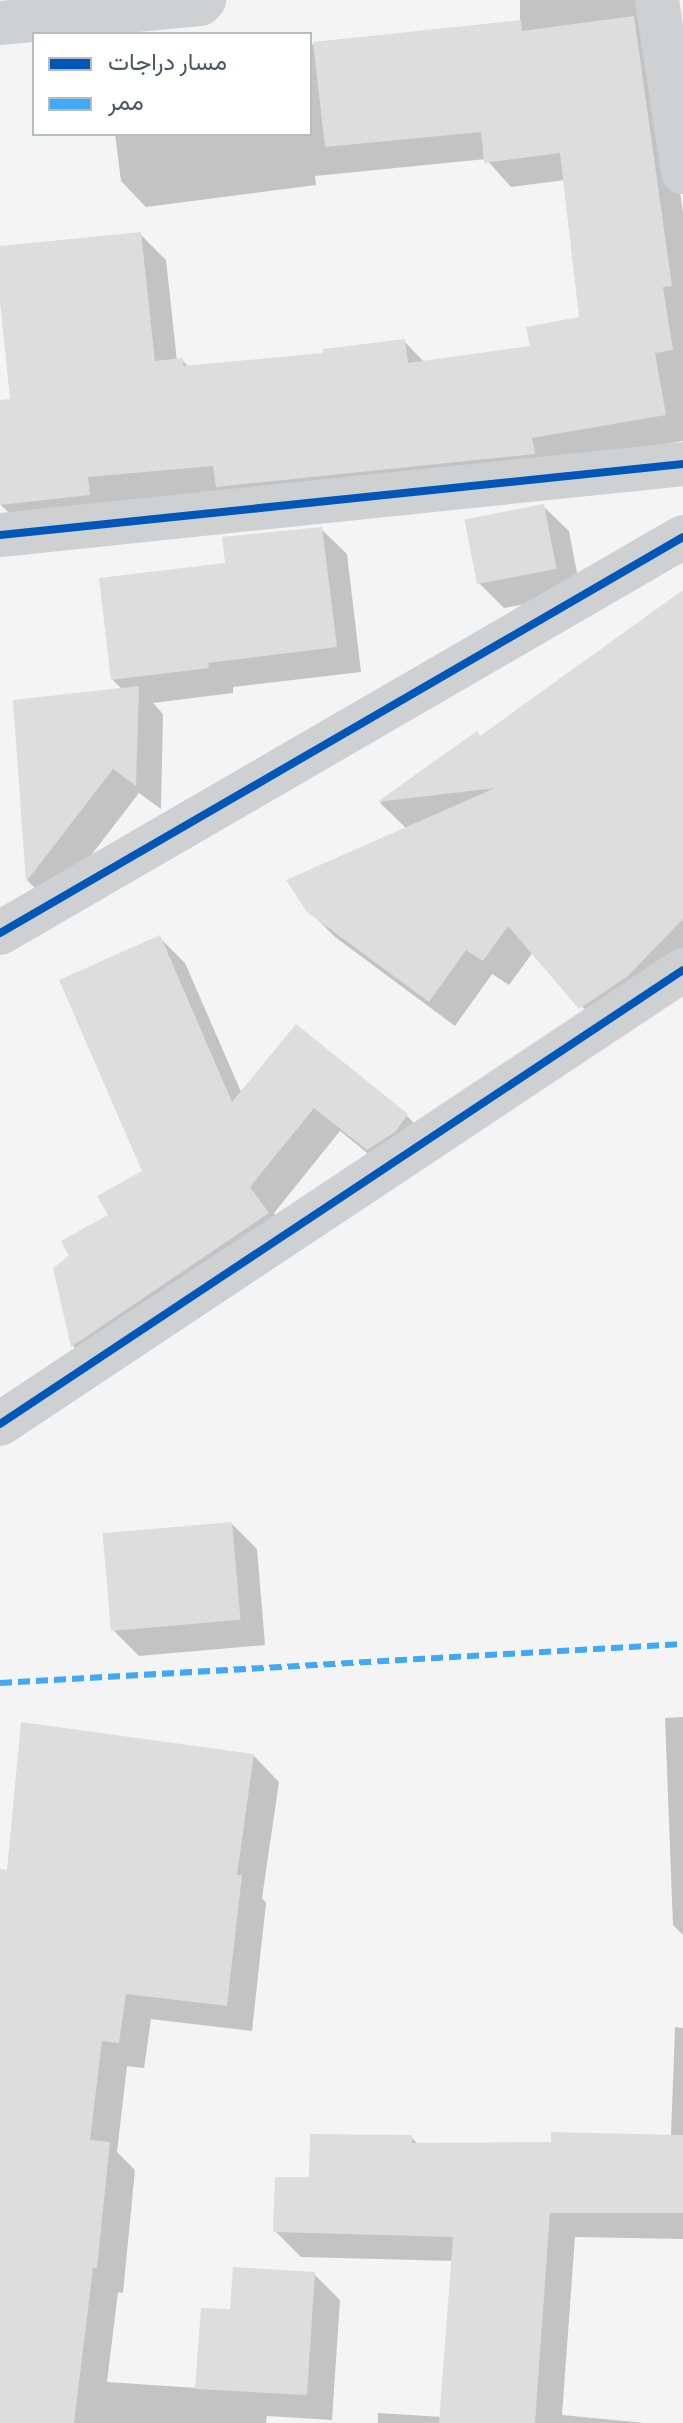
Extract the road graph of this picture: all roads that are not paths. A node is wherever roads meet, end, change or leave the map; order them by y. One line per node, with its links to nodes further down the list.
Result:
1 (204, 0): 3 (street)
2 (657, 0): 4 (street)
3 (0, 23)
4 (683, 172)
5 (683, 464): 6 (street)
6 (0, 535)
7 (683, 537): 8 (street)
8 (0, 933)
9 (683, 970): 10 (street)
10 (0, 1424)

